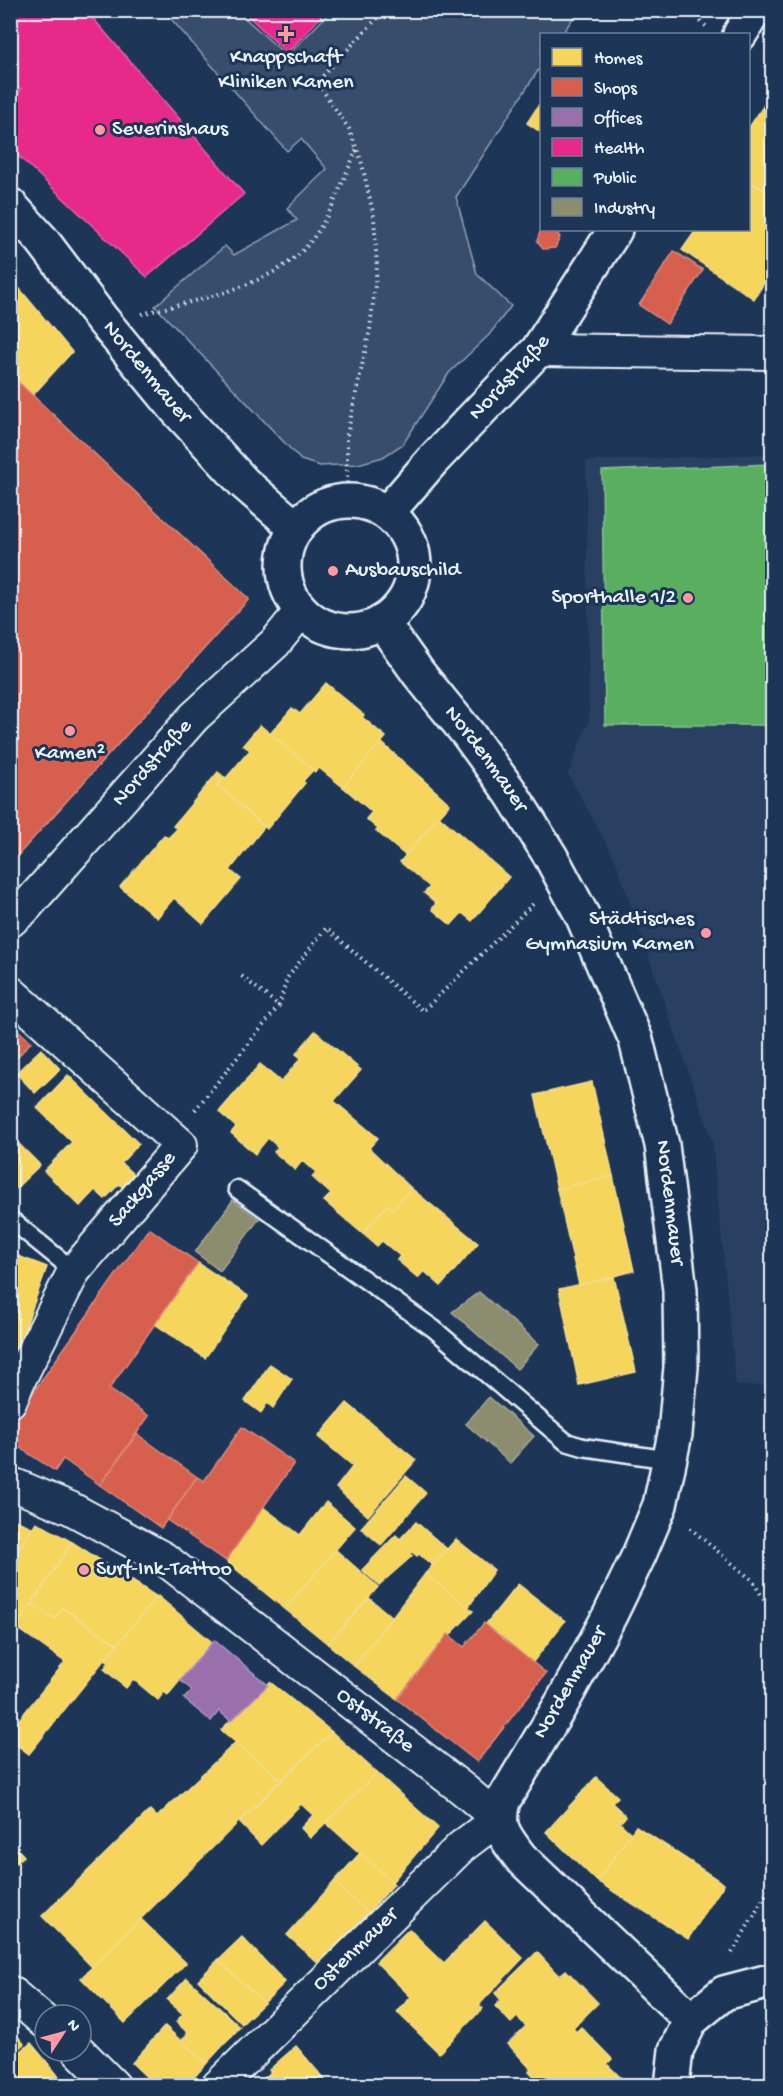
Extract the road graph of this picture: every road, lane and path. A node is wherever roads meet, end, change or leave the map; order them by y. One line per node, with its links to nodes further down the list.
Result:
1 (385, 10): 5 (path)
2 (686, 10): 4 (path)
3 (755, 10): 4 (street)
4 (725, 32)
5 (357, 149): 8 (path); 11 (path)
6 (10, 205): 8 (street, Nordenmauer)
7 (614, 231): 9 (street, Nordstraße)
8 (107, 324): 13 (street, Nordenmauer)
9 (538, 350): 10 (street); 12 (street, Nordstraße)
10 (772, 353)
11 (347, 501): 12 (street); 13 (street)
12 (387, 513): 15 (street)
13 (296, 528): 14 (street)
14 (301, 611): 15 (street); 17 (street, Nordstraße)
15 (382, 622): 16 (street, Nordenmauer)
16 (562, 876): 20 (path); 26 (street, Nordenmauer)
17 (10, 921)
18 (239, 974): 20 (path)
19 (10, 992): 21 (street, Sackgasse)
20 (279, 1006): 21 (path)
21 (181, 1145): 24 (street, Sackgasse)
22 (237, 1189): 26 (lane)
23 (10, 1219): 24 (lane)
24 (74, 1271): 25 (street, Sackgasse)
25 (10, 1401)
26 (670, 1460): 28 (street, Nordenmauer)
27 (10, 1483): 30 (street, Oststraße)
28 (660, 1505): 29 (path); 30 (street, Nordenmauer)
29 (772, 1612)
30 (498, 1819): 36 (street, Oststraße); 39 (street, Ostenmauer)
31 (772, 1884): 32 (path)
32 (727, 1962)
33 (772, 1984): 36 (street)
34 (10, 1992): 35 (street)
35 (33, 2012)
36 (691, 2020): 40 (street)
37 (92, 2063): 38 (street)
38 (114, 2085)
39 (218, 2085)
40 (672, 2085)

